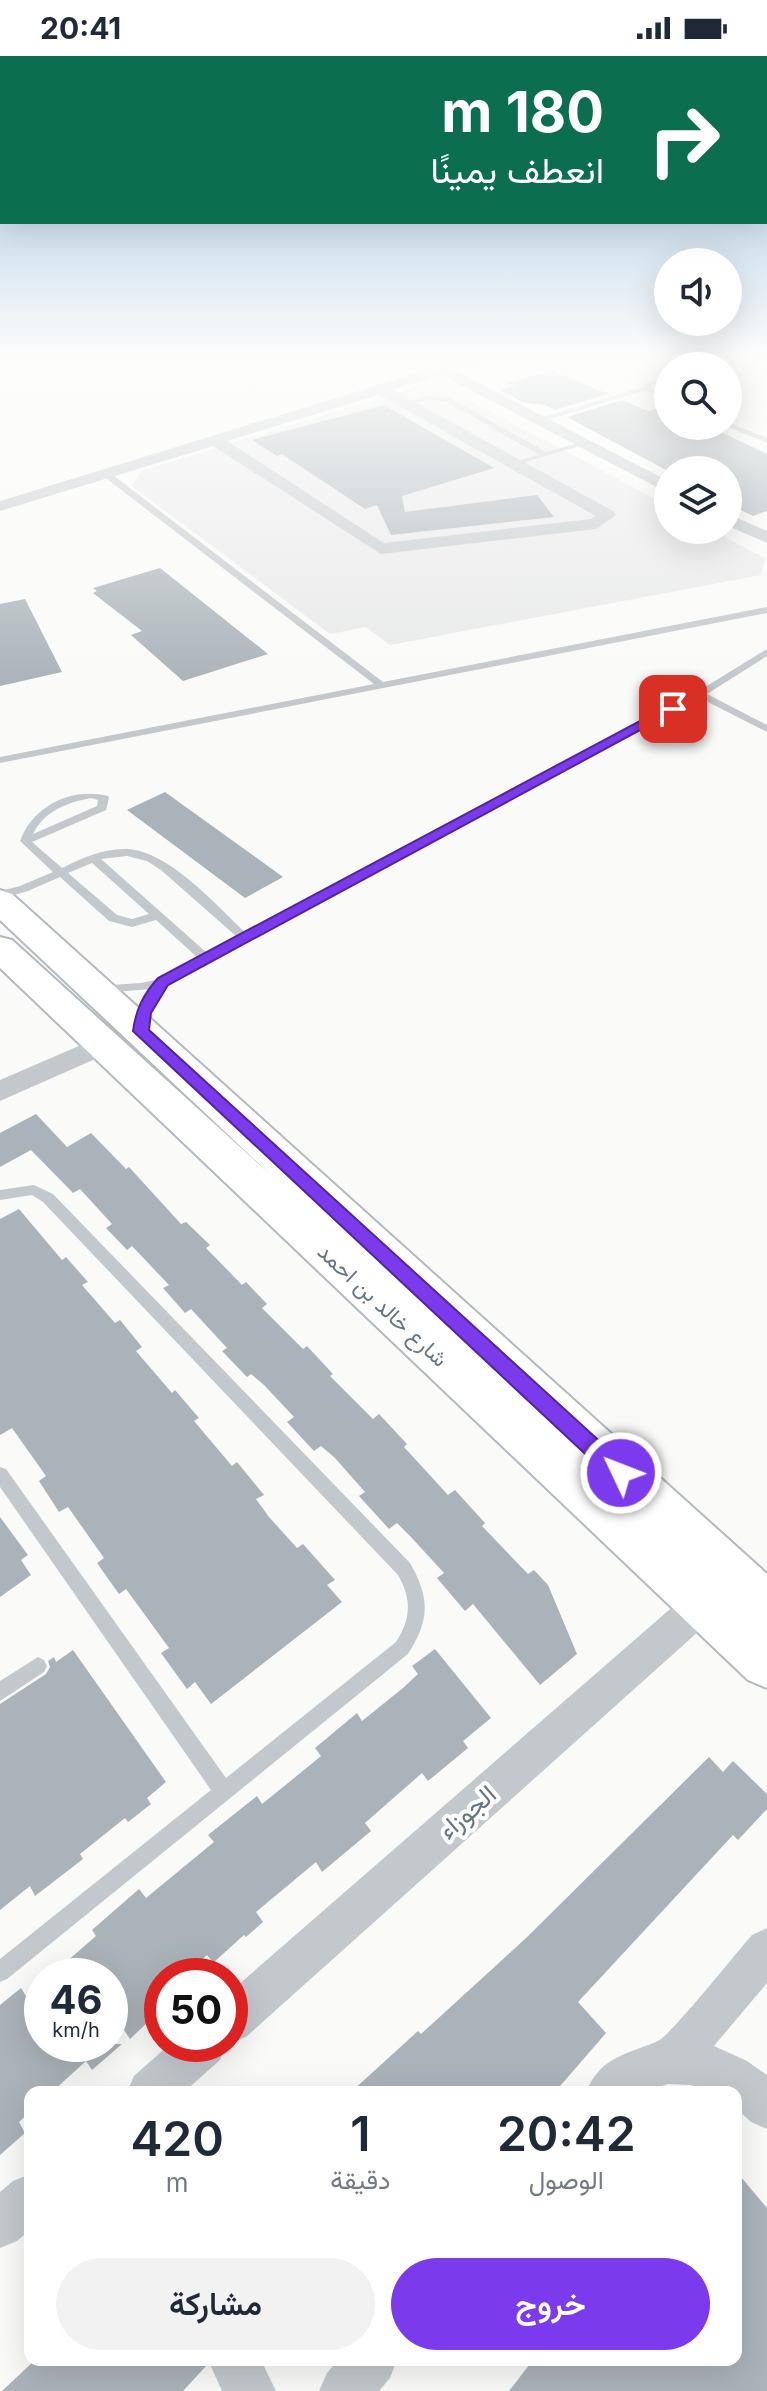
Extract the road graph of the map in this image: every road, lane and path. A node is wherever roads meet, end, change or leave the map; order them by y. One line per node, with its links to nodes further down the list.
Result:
1 (133, 466): 5 (street)
2 (254, 466): 3 (street)
3 (519, 466)
4 (625, 466): 6 (street)
5 (106, 474): 7 (street); 12 (lane)
6 (654, 481)
7 (0, 506)
8 (742, 526): 9 (street)
9 (767, 538)
10 (767, 610): 12 (lane)
11 (767, 652): 13 (lane)
12 (381, 685): 15 (lane)
13 (700, 694): 14 (lane); 21 (lane)
14 (767, 729)
15 (0, 760)
16 (25, 841): 16 (lane); 18 (lane)
17 (93, 858): 18 (lane); 20 (lane); 21 (lane)
18 (60, 873): 19 (lane); 20 (lane)
19 (0, 898): 25 (main road, شارع خالد بن احمد)
20 (157, 916): 23 (lane)
21 (245, 938): 23 (lane)
22 (0, 948): 26 (main road, شارع خالد بن احمد)
23 (206, 959): 24 (lane)
24 (163, 982): 25 (lane); 26 (lane)
25 (95, 989): 26 (main road, شارع خالد بن احمد)
26 (122, 1038): 27 (street); 30 (main road, شارع خالد بن احمد)
27 (0, 1091)
28 (0, 1195): 35 (lane)
29 (0, 1474): 35 (lane)
30 (735, 1587): 31 (main road, شارع خالد بن احمد); 32 (main road, شارع خالد بن احمد); 38 (street, الجوزاء)
31 (767, 1608)
32 (767, 1662)
33 (38, 1666): 34 (lane)
34 (0, 1692)
35 (224, 1792): 37 (lane)
36 (767, 1950): 39 (street)
37 (0, 1972)
38 (248, 2006)
39 (673, 2060): 42 (street); 43 (street)
40 (184, 2062): 41 (street)
41 (157, 2086)
42 (617, 2086)
43 (767, 2106)
44 (24, 2203): 45 (street)
45 (0, 2224)
46 (236, 2366): 48 (street)
47 (367, 2366): 49 (street)
48 (250, 2391)
49 (345, 2391)

